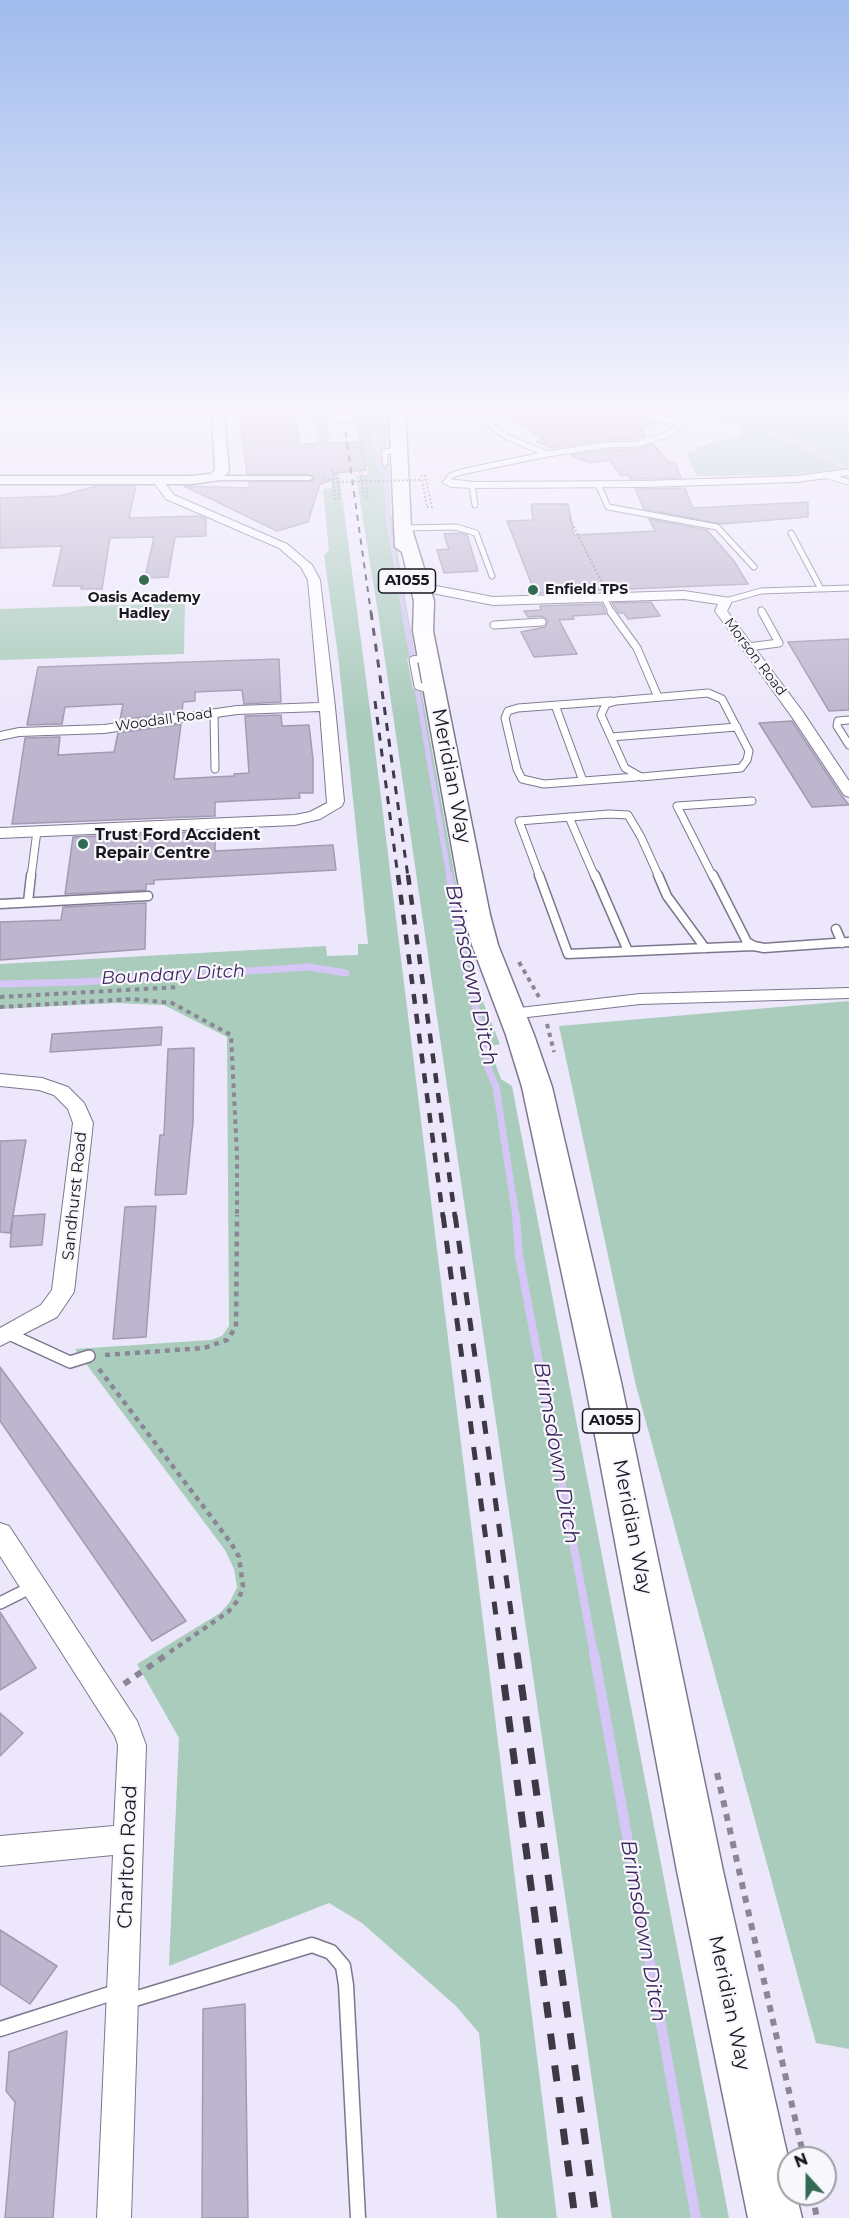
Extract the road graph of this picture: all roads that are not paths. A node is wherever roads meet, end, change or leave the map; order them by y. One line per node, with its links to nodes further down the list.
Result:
1 (203, 512): 21 (street)
2 (403, 512): 4 (main road, Meridian Way / A1055)
3 (633, 512): 6 (lane)
4 (404, 528): 7 (lane); 8 (main road, Meridian Way / A1055); 17 (main road, Meridian Way / A1055)
5 (791, 534): 10 (lane)
6 (754, 567)
7 (492, 576)
8 (421, 587): 11 (street, Morson Road); 17 (main road, Meridian Way / A1055)
9 (849, 588): 10 (lane)
10 (821, 589): 12 (lane)
11 (606, 595): 12 (street, Morson Road); 18 (lane)
12 (726, 601): 16 (street, Morson Road)
13 (761, 610): 16 (lane)
14 (542, 622): 15 (lane)
15 (494, 625)
16 (748, 647): 31 (street, Morson Road)
17 (429, 660): 45 (main road, Meridian Way / A1055)
18 (658, 697): 19 (lane); 24 (lane)
19 (616, 701): 20 (lane); 26 (lane)
20 (555, 705): 30 (lane); 30 (lane)
21 (328, 707): 22 (street, Woodall Road); 34 (street)
22 (214, 713): 25 (street, Woodall Road); 28 (lane)
23 (849, 720): 27 (lane)
24 (737, 728): 26 (lane); 29 (lane)
25 (0, 736)
26 (611, 737): 29 (lane)
27 (849, 745)
28 (214, 769)
29 (641, 777): 30 (lane)
30 (583, 781)
31 (848, 789)
32 (752, 801): 41 (lane)
33 (569, 817): 42 (lane); 43 (lane); 43 (lane)
34 (37, 831): 35 (street); 37 (lane)
35 (0, 833)
36 (148, 896): 37 (lane)
37 (28, 902): 38 (lane)
38 (0, 904)
39 (836, 929): 40 (lane)
40 (846, 942): 41 (lane)
41 (754, 946): 42 (lane)
42 (705, 948): 43 (lane)
43 (628, 951)
44 (849, 993): 45 (street)
45 (524, 1003): 58 (main road, Meridian Way / A1055)
46 (0, 1080): 47 (street, Sandhurst Road)
47 (4, 1336): 48 (lane)
48 (89, 1356)
49 (0, 1534): 50 (street, Charlton Road)
50 (33, 1586): 51 (lane); 52 (street, Charlton Road)
51 (0, 1604)
52 (129, 1839): 53 (street); 54 (street, Charlton Road)
53 (0, 1851)
54 (123, 1996): 55 (lane); 56 (street, Charlton Road); 57 (lane)
55 (0, 2029)
56 (114, 2218)
57 (358, 2218)
58 (775, 2218)

